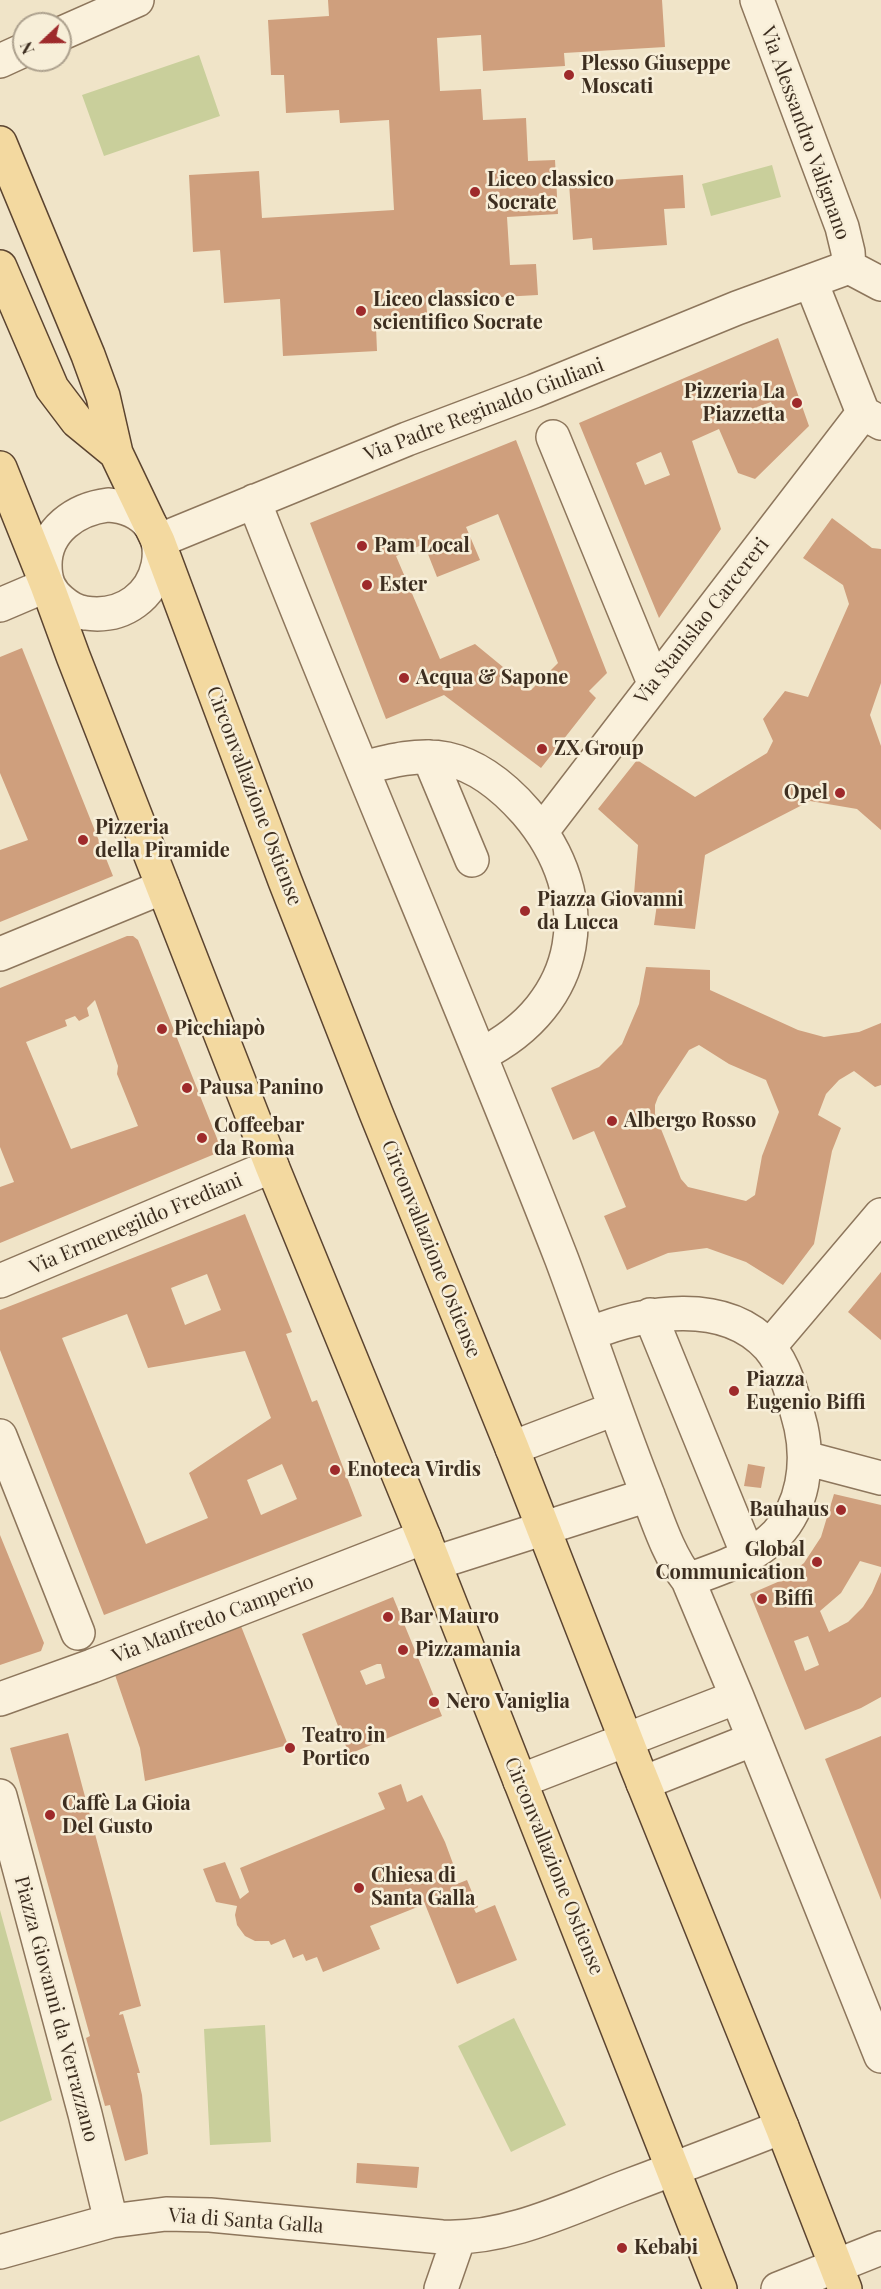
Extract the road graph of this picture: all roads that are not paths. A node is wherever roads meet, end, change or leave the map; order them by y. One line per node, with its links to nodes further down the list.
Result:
1 (137, 0): 3 (street)
2 (757, 0): 6 (street, Via Alessandro Valignano)
3 (72, 29)
4 (0, 143): 11 (main road, Circonvallazione Ostiense)
5 (0, 267): 11 (main road)
6 (849, 267): 7 (street, Via Padre Reginaldo Giuliani); 8 (street)
7 (811, 282): 9 (street); 13 (street, Via Padre Reginaldo Giuliani)
8 (881, 284)
9 (872, 418): 17 (street, Via Stanislao Carcereri)
10 (553, 437): 17 (street)
11 (116, 453): 14 (main road, Circonvallazione Ostiense)
12 (0, 468): 15 (main road, Circonvallazione Ostiense)
13 (254, 501): 14 (street, Via Padre Reginaldo Giuliani); 19 (street)
14 (158, 541): 15 (street); 15 (street); 33 (main road, Circonvallazione Ostiense)
15 (47, 585): 16 (street); 22 (main road, Circonvallazione Ostiense)
16 (0, 605)
17 (654, 683): 20 (street, Via Stanislao Carcereri)
18 (429, 757): 19 (street); 20 (street); 21 (street)
19 (362, 768): 24 (street)
20 (542, 831): 24 (street)
21 (472, 860)
22 (163, 888): 23 (street); 25 (main road, Circonvallazione Ostiense)
23 (0, 954)
24 (480, 1055): 29 (street)
25 (272, 1166): 27 (street, Via Ermenegildo Frediani); 38 (main road, Circonvallazione Ostiense)
26 (881, 1215): 30 (street)
27 (0, 1281)
28 (650, 1315): 29 (street); 30 (street); 39 (street)
29 (589, 1334): 31 (street)
30 (769, 1347): 34 (street)
31 (614, 1409): 33 (street); 36 (street)
32 (0, 1436): 41 (street)
33 (512, 1448): 37 (main road, Circonvallazione Ostiense)
34 (805, 1458): 35 (street); 39 (street)
35 (881, 1478)
36 (648, 1495): 37 (street); 40 (street)
37 (543, 1527): 38 (street); 45 (main road, Circonvallazione Ostiense)
38 (430, 1550): 43 (street, Via Manfredo Camperio); 46 (main road, Circonvallazione Ostiense)
39 (748, 1555): 40 (street)
40 (688, 1581): 42 (street)
41 (78, 1633)
42 (737, 1697): 44 (street); 45 (street)
43 (0, 1699)
44 (754, 1739): 47 (street); 49 (street)
45 (626, 1740): 46 (street); 47 (main road, Circonvallazione Ostiense)
46 (520, 1781): 51 (main road, Circonvallazione Ostiense)
47 (643, 1783): 50 (main road, Circonvallazione Ostiense)
48 (0, 1796): 52 (street, Piazza Giovanni da Verrazzano)
49 (881, 2056)
50 (782, 2127): 51 (street); 56 (main road, Circonvallazione Ostiense)
51 (673, 2169): 53 (street, Via di Santa Galla); 58 (main road, Circonvallazione Ostiense)
52 (111, 2221): 53 (street, Via di Santa Galla); 55 (street, Via di Santa Galla)
53 (459, 2238): 57 (street)
54 (881, 2248): 56 (street)
55 (0, 2252)
56 (840, 2278): 59 (street)
57 (441, 2289)
58 (720, 2289)
59 (778, 2289)

